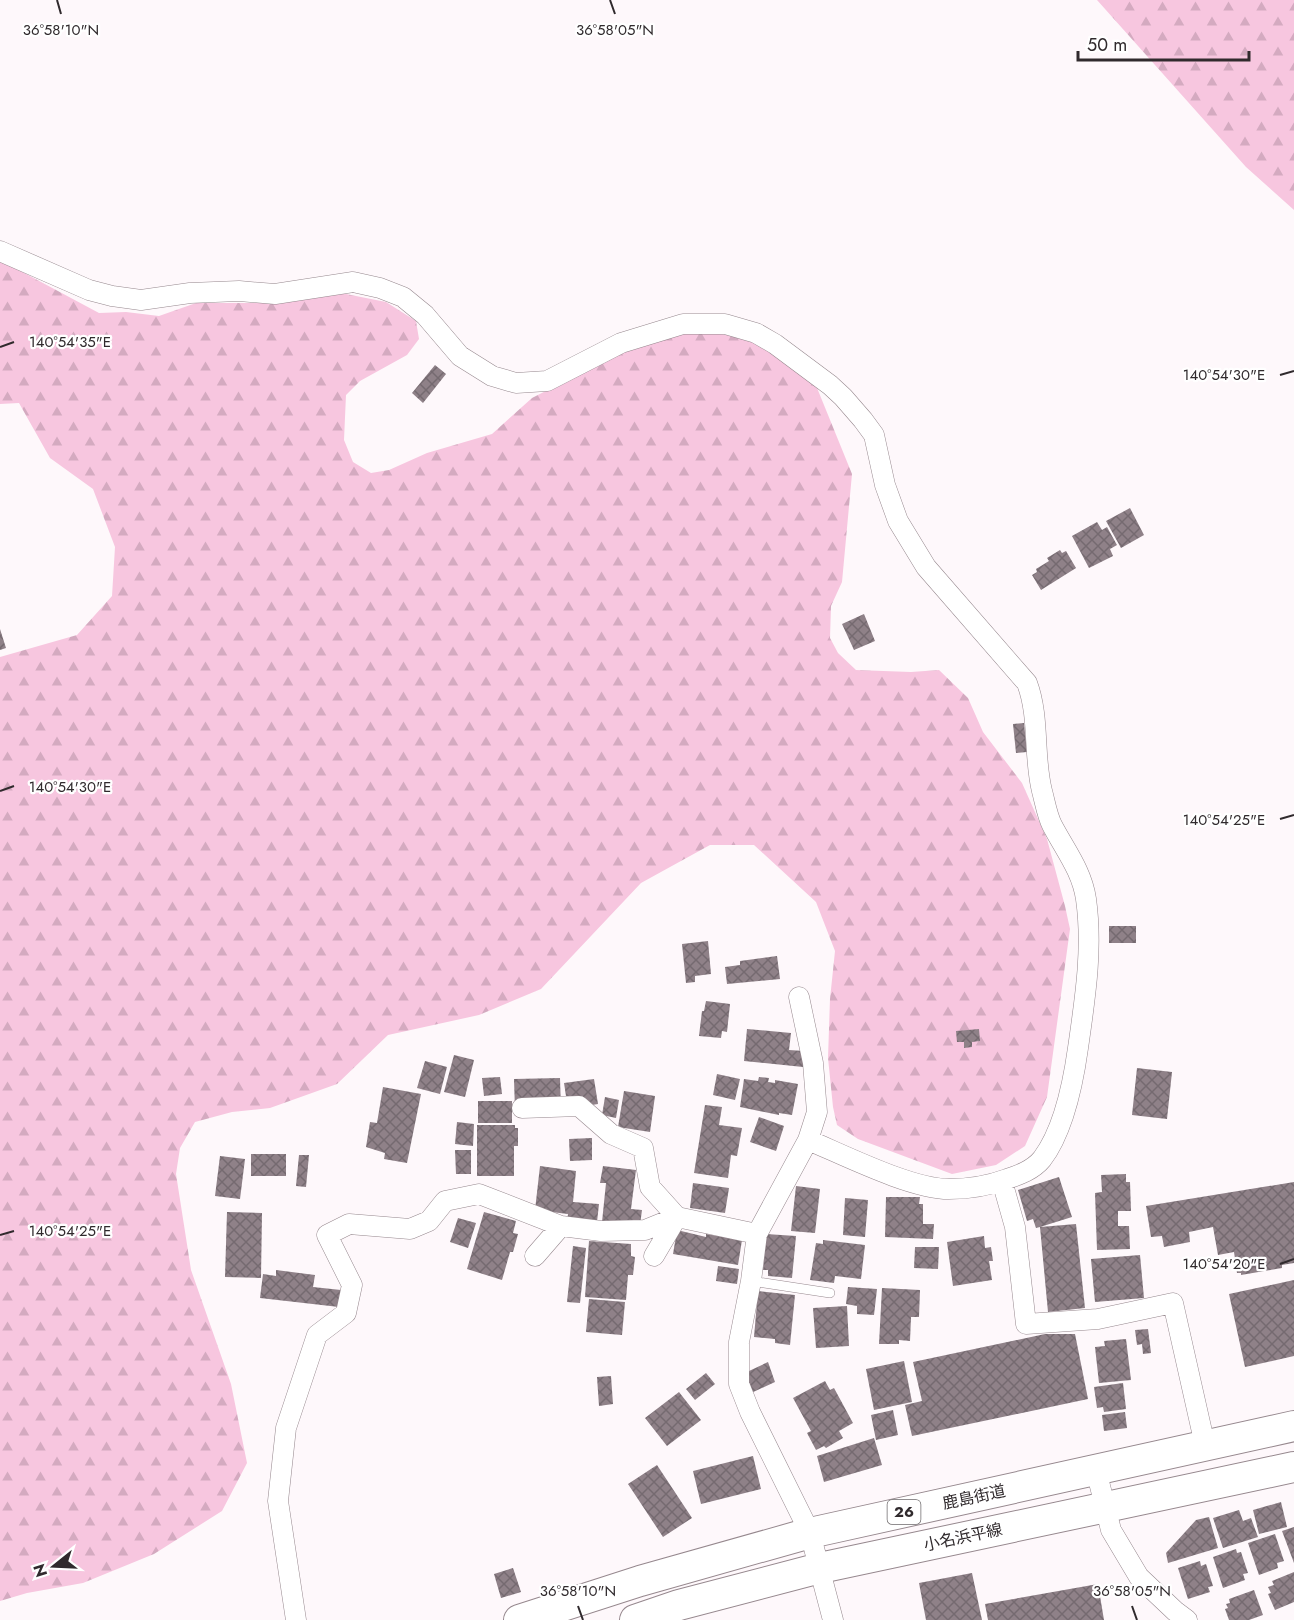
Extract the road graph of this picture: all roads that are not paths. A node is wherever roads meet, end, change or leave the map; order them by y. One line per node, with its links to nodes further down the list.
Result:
1 (0, 251): 5 (street)
2 (799, 997): 4 (street)
3 (522, 1108): 6 (street)
4 (808, 1140): 5 (street); 8 (street)
5 (1002, 1181): 14 (street)
6 (677, 1217): 7 (street); 8 (street); 10 (street)
7 (561, 1226): 9 (street); 22 (street)
8 (757, 1234): 11 (street)
9 (535, 1256)
10 (654, 1256)
11 (751, 1281): 12 (lane); 18 (street)
12 (830, 1293)
13 (1294, 1426): 14 (main road, 鹿島街道 / 26)
14 (1205, 1445): 16 (main road, 鹿島街道 / 26)
15 (1294, 1467): 17 (main road, 小名浜平線 / 26)
16 (1096, 1470): 17 (street); 18 (main road, 鹿島街道 / 26)
17 (1104, 1506): 19 (main road, 小名浜平線 / 26); 25 (street)
18 (810, 1533): 19 (street); 20 (main road, 鹿島街道 / 26)
19 (820, 1568): 21 (main road, 小名浜平線 / 26); 24 (street)
20 (640, 1581): 21 (street); 23 (main road, 鹿島街道 / 26)
21 (648, 1618)
22 (297, 1620)
23 (519, 1620)
24 (833, 1620)
25 (1187, 1620)

